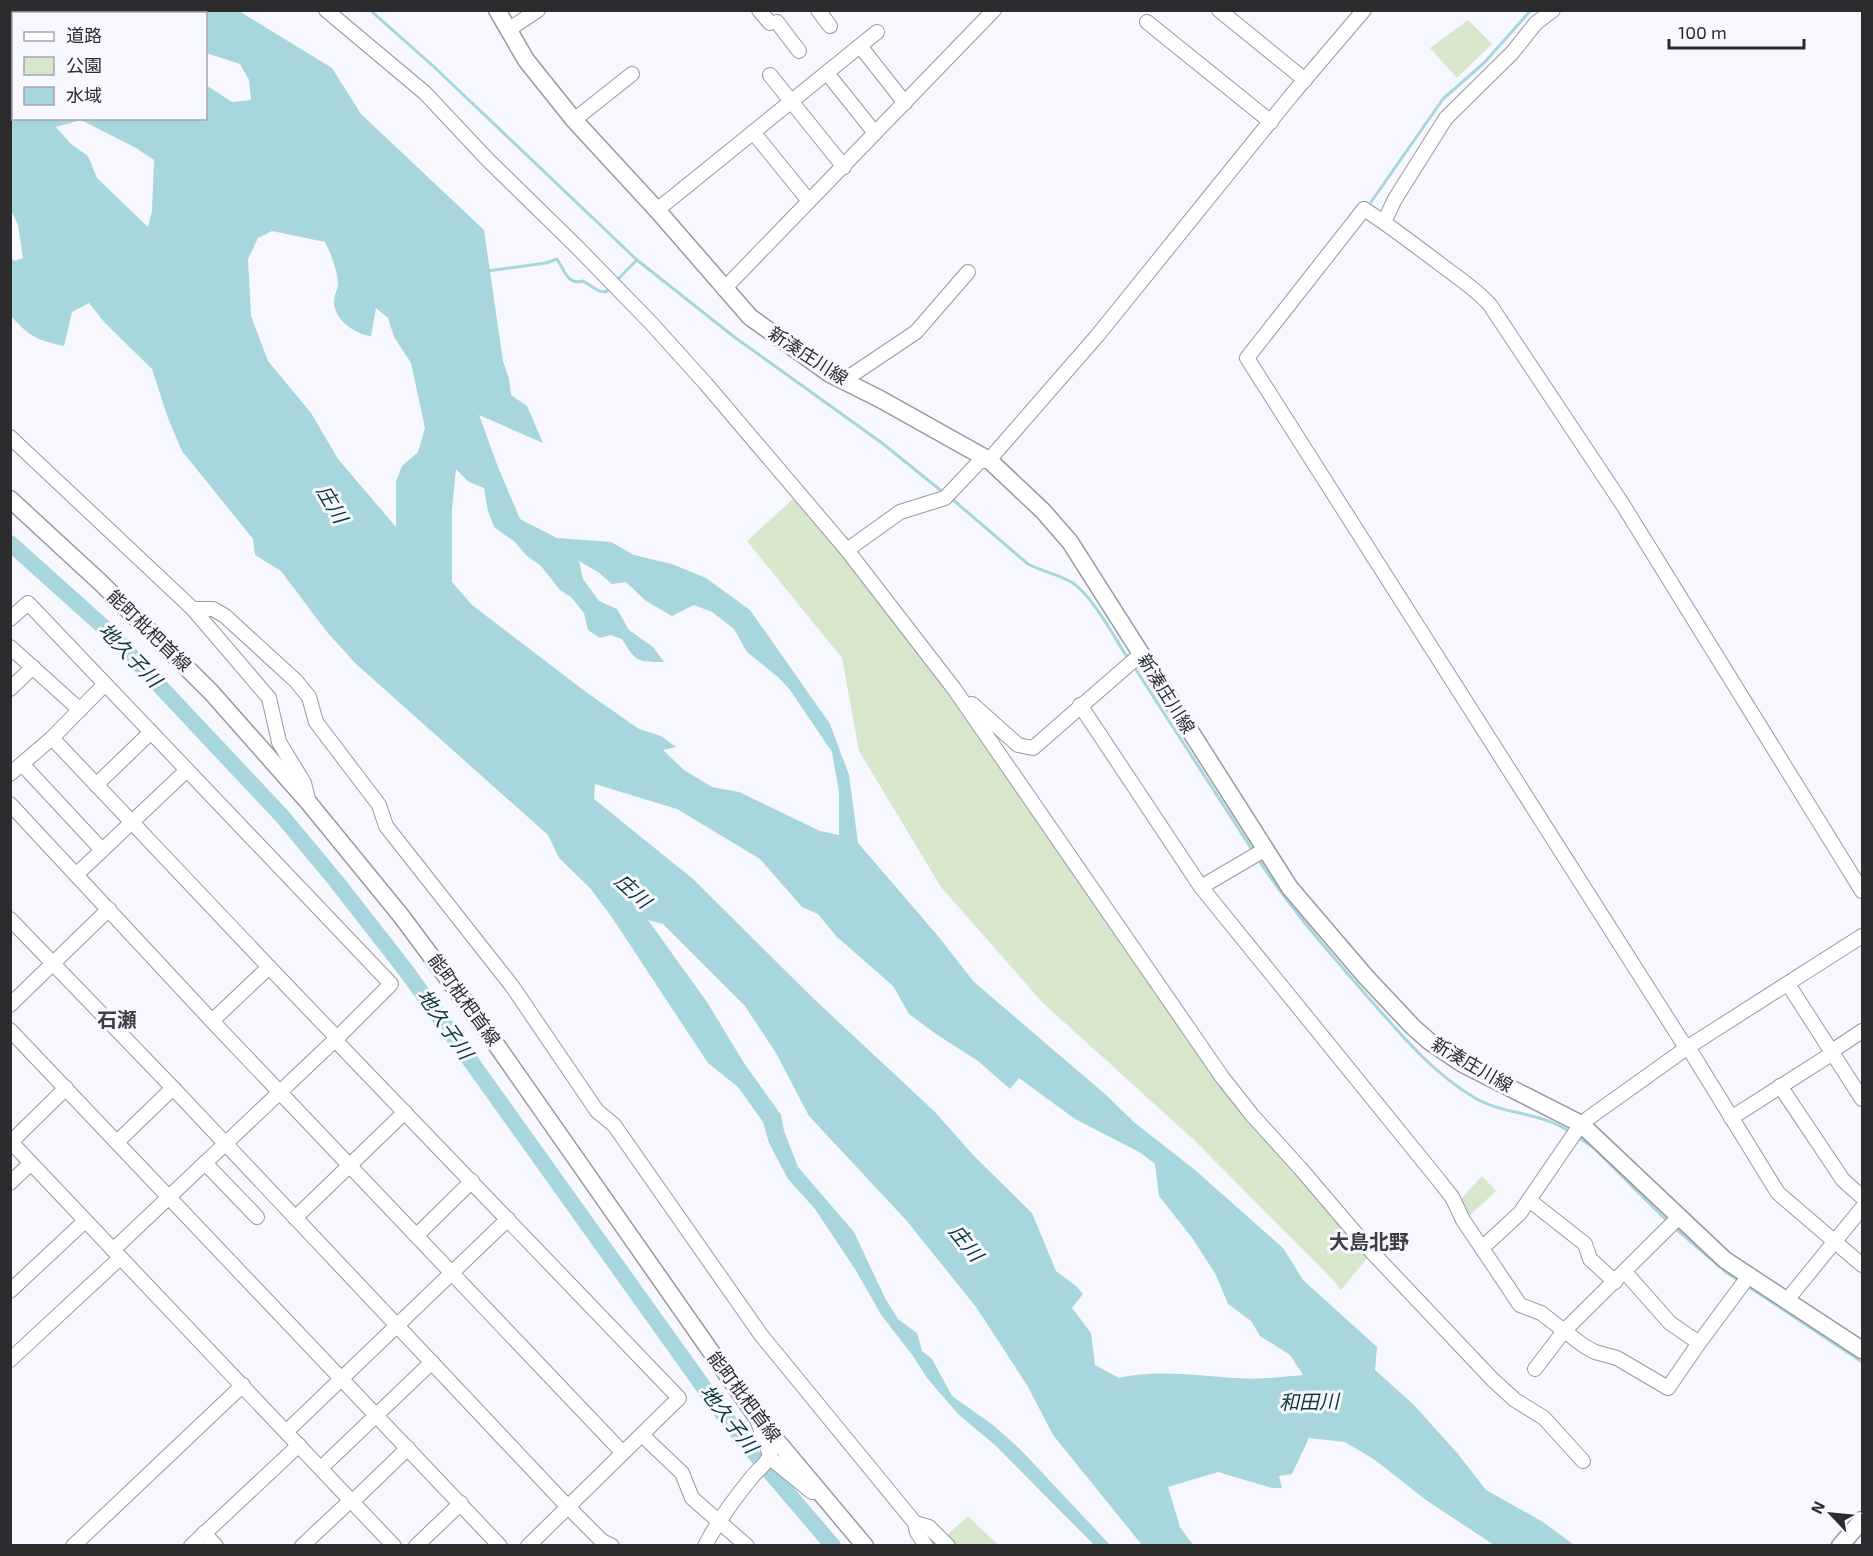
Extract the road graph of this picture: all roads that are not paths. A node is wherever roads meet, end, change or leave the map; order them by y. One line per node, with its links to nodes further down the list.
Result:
1 (326, 10): 36 (street)
2 (496, 10): 12 (main road, 新湊庄川線)
3 (538, 10): 12 (street)
4 (759, 10): 15 (street)
5 (818, 10): 11 (street)
6 (994, 10): 21 (street)
7 (1219, 10): 19 (street)
8 (1364, 10): 19 (street)
9 (1553, 10): 29 (street)
10 (1147, 22): 23 (street)
11 (830, 26)
12 (508, 30): 22 (main road, 新湊庄川線)
13 (877, 32): 14 (street)
14 (860, 46): 16 (street); 21 (street)
15 (800, 51)
16 (827, 73): 20 (street); 25 (street)
17 (632, 74): 22 (street)
18 (770, 75): 20 (street)
19 (1305, 80): 23 (street)
20 (791, 102): 24 (street); 26 (street)
21 (905, 103): 25 (street)
22 (574, 120): 28 (main road, 新湊庄川線)
23 (1271, 122): 34 (street)
24 (753, 132): 27 (street); 28 (street)
25 (875, 133): 26 (street)
26 (844, 167): 27 (street)
27 (809, 201): 31 (street)
28 (657, 210): 31 (main road, 新湊庄川線)
29 (1384, 222): 60 (street); 72 (street)
30 (968, 272): 32 (street)
31 (724, 289): 32 (main road, 新湊庄川線)
32 (843, 381): 34 (main road, 新湊庄川線)
33 (10, 437): 37 (street)
34 (989, 460): 36 (street); 40 (main road, 新湊庄川線)
35 (10, 499): 53 (main road, 能町枇杷首線)
36 (847, 550): 44 (street)
37 (193, 609): 53 (street); 134 (street)
38 (10, 619): 42 (street)
39 (10, 647): 41 (street)
40 (1141, 654): 45 (street); 57 (main road, 新湊庄川線)
41 (33, 667): 43 (street); 46 (street)
42 (105, 684): 46 (street); 47 (street)
43 (10, 689)
44 (956, 690): 45 (street); 126 (street)
45 (1080, 705): 59 (street)
46 (80, 710): 48 (street)
47 (151, 732): 50 (street); 52 (street)
48 (52, 738): 49 (street); 52 (street)
49 (22, 764): 51 (street); 56 (street)
50 (187, 770): 55 (street); 71 (street)
51 (10, 774)
52 (96, 785): 55 (street)
53 (309, 803): 119 (main road, 能町枇杷首線)
54 (10, 804): 58 (street)
55 (132, 821): 56 (street); 65 (street)
56 (102, 850): 58 (street)
57 (1264, 850): 59 (street); 81 (main road, 新湊庄川線)
58 (77, 874): 61 (street)
59 (1201, 887): 101 (street)
60 (1863, 891)
61 (109, 909): 64 (street); 68 (street)
62 (10, 919): 64 (street)
63 (1863, 936): 66 (street)
64 (52, 963): 67 (street); 76 (street)
65 (269, 967): 68 (street); 71 (street)
66 (1788, 984): 72 (street); 73 (street)
67 (10, 1005)
68 (212, 1021): 77 (street)
69 (10, 1030): 75 (street)
70 (1863, 1031): 73 (street)
71 (336, 1039): 77 (street); 79 (street)
72 (1688, 1047): 80 (street); 81 (street)
73 (1832, 1052): 74 (street); 78 (street)
74 (1780, 1086): 80 (street); 91 (street)
75 (66, 1088): 82 (street); 83 (street)
76 (173, 1088): 83 (street); 84 (street)
77 (279, 1091): 84 (street); 87 (street)
78 (1863, 1099)
79 (405, 1112): 87 (street); 88 (street)
80 (1731, 1118): 100 (street)
81 (1581, 1124): 92 (street); 95 (main road, 新湊庄川線)
82 (11, 1142): 85 (street)
83 (117, 1142): 90 (street)
84 (224, 1144): 86 (street); 96 (street)
85 (31, 1163): 89 (street); 98 (street)
86 (205, 1163): 90 (street); 94 (street)
87 (349, 1164): 96 (street); 99 (street)
88 (472, 1181): 97 (street); 99 (street)
89 (10, 1183)
90 (169, 1197): 102 (street); 116 (street)
91 (1863, 1197)
92 (1529, 1200): 101 (street); 105 (street)
93 (1863, 1208): 100 (street)
94 (257, 1217)
95 (1679, 1217): 105 (street); 106 (main road, 新湊庄川線)
96 (295, 1218): 109 (street)
97 (508, 1219): 104 (street); 121 (street)
98 (85, 1221): 102 (street); 107 (street)
99 (417, 1235): 104 (street)
100 (1835, 1240): 103 (street); 108 (street)
101 (1482, 1248): 110 (street)
102 (116, 1254): 113 (street); 117 (street)
103 (1863, 1265)
104 (452, 1273): 109 (street); 124 (street)
105 (1620, 1277): 110 (street); 111 (street)
106 (1748, 1277): 108 (main road, 新湊庄川線); 111 (street)
107 (10, 1291)
108 (1787, 1300): 112 (main road, 新湊庄川線)
109 (397, 1324): 114 (street); 116 (street)
110 (1564, 1331): 111 (street); 115 (street)
111 (1699, 1343)
112 (1863, 1350)
113 (10, 1360)
114 (432, 1362): 118 (street); 131 (street)
115 (1535, 1369)
116 (342, 1378): 118 (street); 120 (street)
117 (243, 1385): 120 (street); 136 (street)
118 (377, 1415): 123 (street); 127 (street)
119 (756, 1416): 125 (street); 128 (main road, 能町枇杷首線)
120 (286, 1431): 122 (street)
121 (642, 1435): 124 (street); 133 (street)
122 (299, 1444): 127 (street); 135 (street)
123 (408, 1448): 129 (street); 130 (street)
124 (623, 1454): 131 (street)
125 (770, 1457): 128 (street); 133 (street)
126 (1583, 1461)
127 (321, 1468): 129 (street)
128 (818, 1491): 147 (main road, 能町枇杷首線)
129 (352, 1501): 139 (street); 140 (street)
130 (460, 1503): 141 (street); 142 (street)
131 (568, 1507): 143 (street); 144 (street)
132 (1863, 1520): 150 (main road)
133 (717, 1521): 145 (street); 146 (street)
134 (915, 1523): 148 (street); 149 (street)
135 (204, 1533): 137 (street); 138 (street)
136 (76, 1545)
137 (191, 1545)
138 (216, 1545)
139 (302, 1545)
140 (394, 1545)
141 (416, 1545)
142 (500, 1545)
143 (528, 1545)
144 (612, 1545)
145 (705, 1545)
146 (747, 1545)
147 (865, 1545)
148 (926, 1545)
149 (948, 1545)
150 (1840, 1545)

